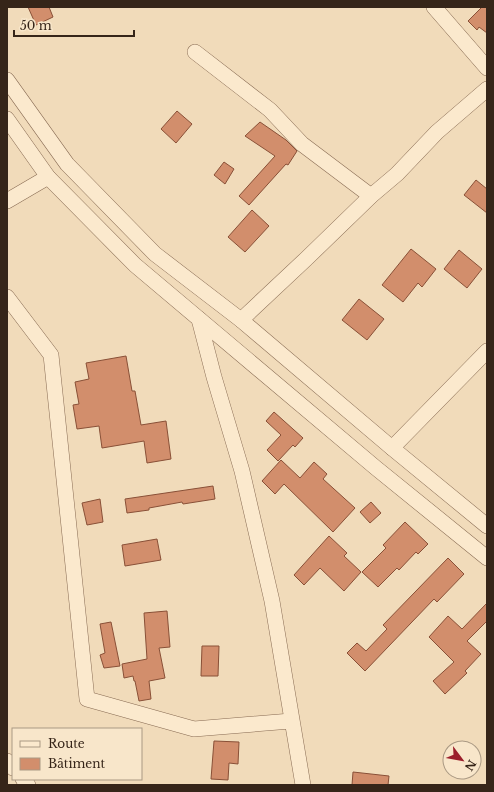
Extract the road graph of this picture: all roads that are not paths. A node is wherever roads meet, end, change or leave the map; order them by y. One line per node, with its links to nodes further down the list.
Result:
1 (434, 7): 3 (street)
2 (195, 52): 8 (street)
3 (487, 68)
4 (7, 80): 12 (street)
5 (487, 89): 8 (street)
6 (7, 119): 7 (street)
7 (48, 177): 9 (street); 11 (street)
8 (371, 196): 12 (street)
9 (7, 201)
10 (7, 297): 17 (street)
11 (199, 318): 16 (street); 17 (street)
12 (241, 320): 14 (street)
13 (487, 352): 14 (street)
14 (392, 448): 15 (street)
15 (487, 526)
16 (487, 558)
17 (292, 721): 18 (street)
18 (302, 785)

